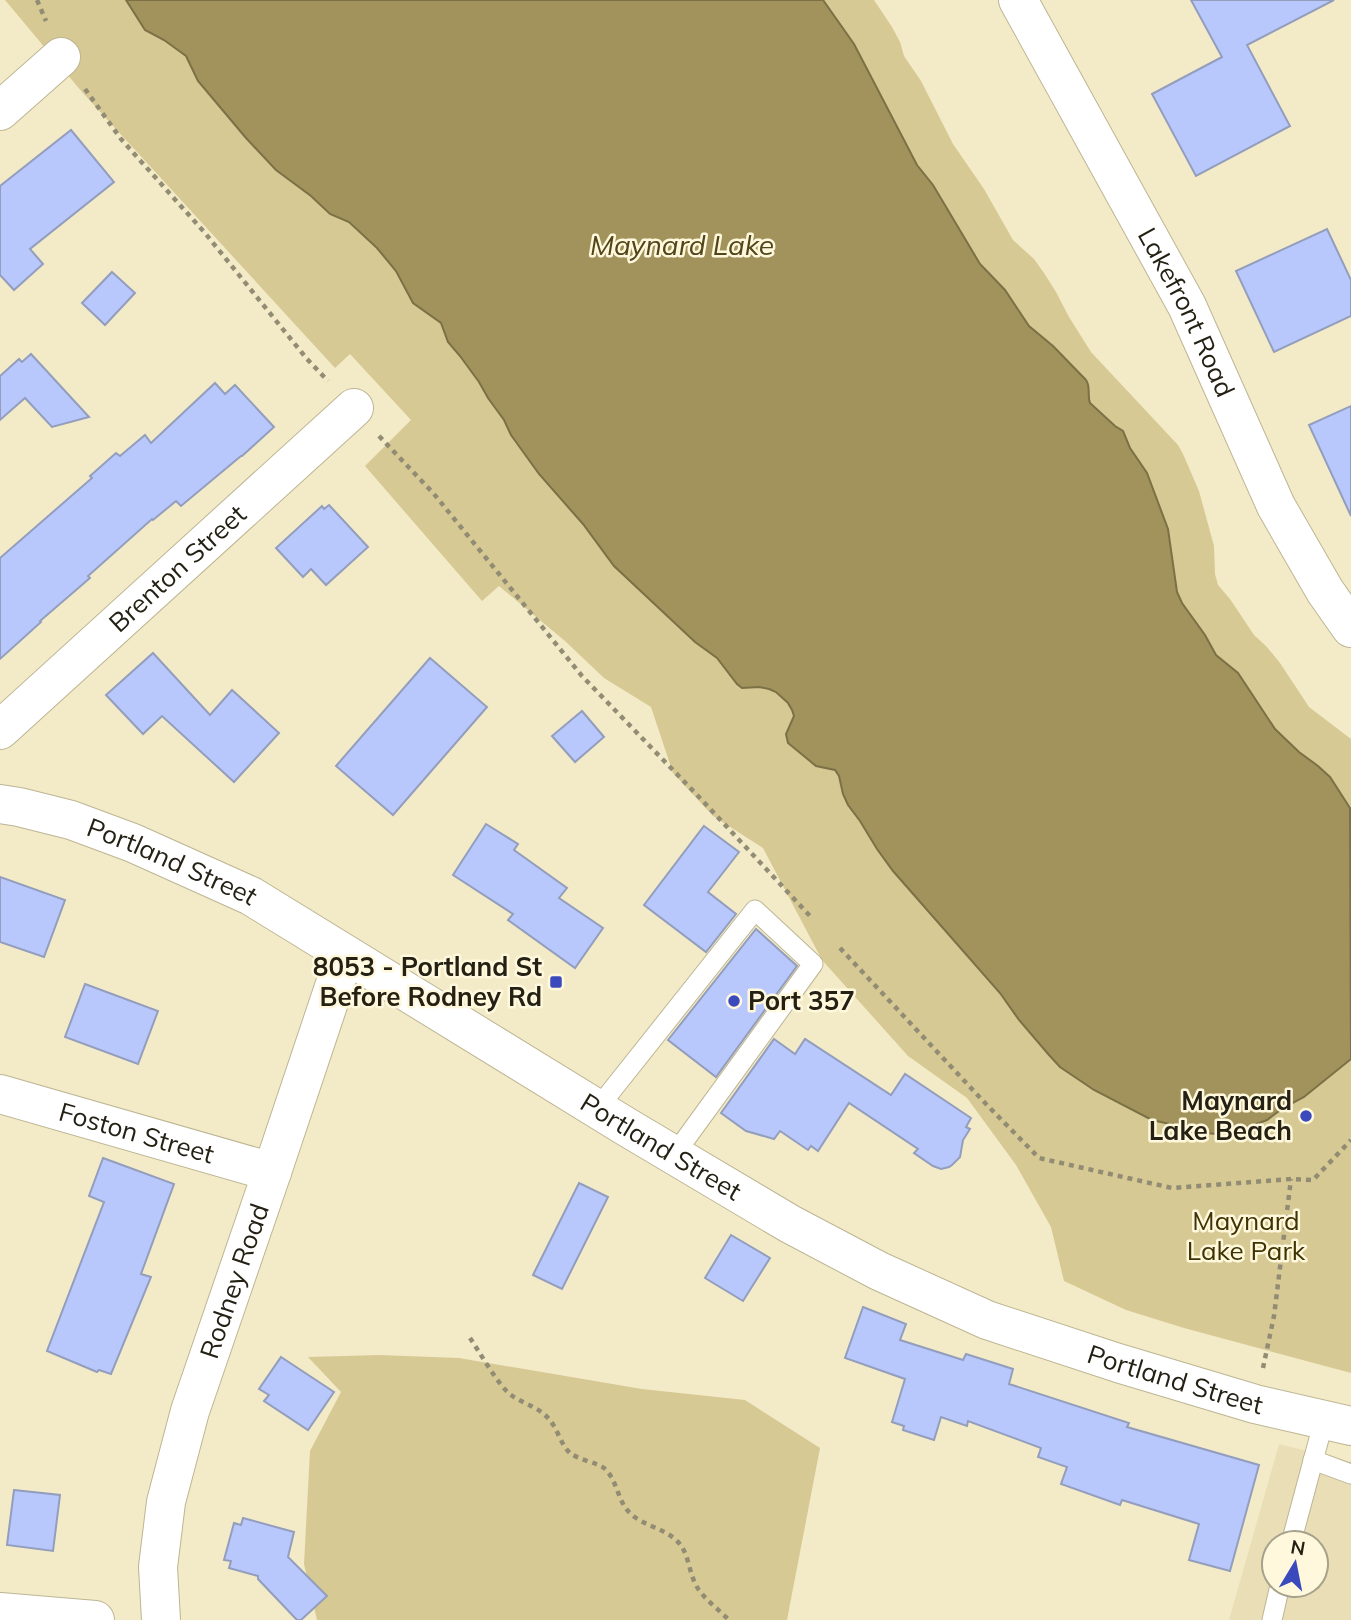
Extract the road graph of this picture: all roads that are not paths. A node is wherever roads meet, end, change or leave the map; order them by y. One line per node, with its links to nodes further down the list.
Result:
1 (1018, 0): 5 (street, Lakefront Road)
2 (61, 57): 3 (street)
3 (0, 111)
4 (354, 408): 6 (street, Brenton Street)
5 (1351, 628)
6 (0, 730)
7 (0, 804): 8 (street, Portland Street)
8 (336, 949): 10 (street, Portland Street); 12 (street, Rodney Road)
9 (0, 1094): 12 (street, Foston Street)
10 (597, 1109): 11 (street, Portland Street); 11 (lane)
11 (674, 1155): 13 (street, Portland Street)
12 (272, 1172): 20 (street, Rodney Road)
13 (1337, 1423): 14 (lane)
14 (1312, 1460): 15 (lane); 16 (lane)
15 (1351, 1474)
16 (1295, 1529)
17 (1277, 1599): 21 (lane)
18 (0, 1612): 19 (street)
19 (95, 1620)
20 (161, 1620)
21 (1272, 1620)

